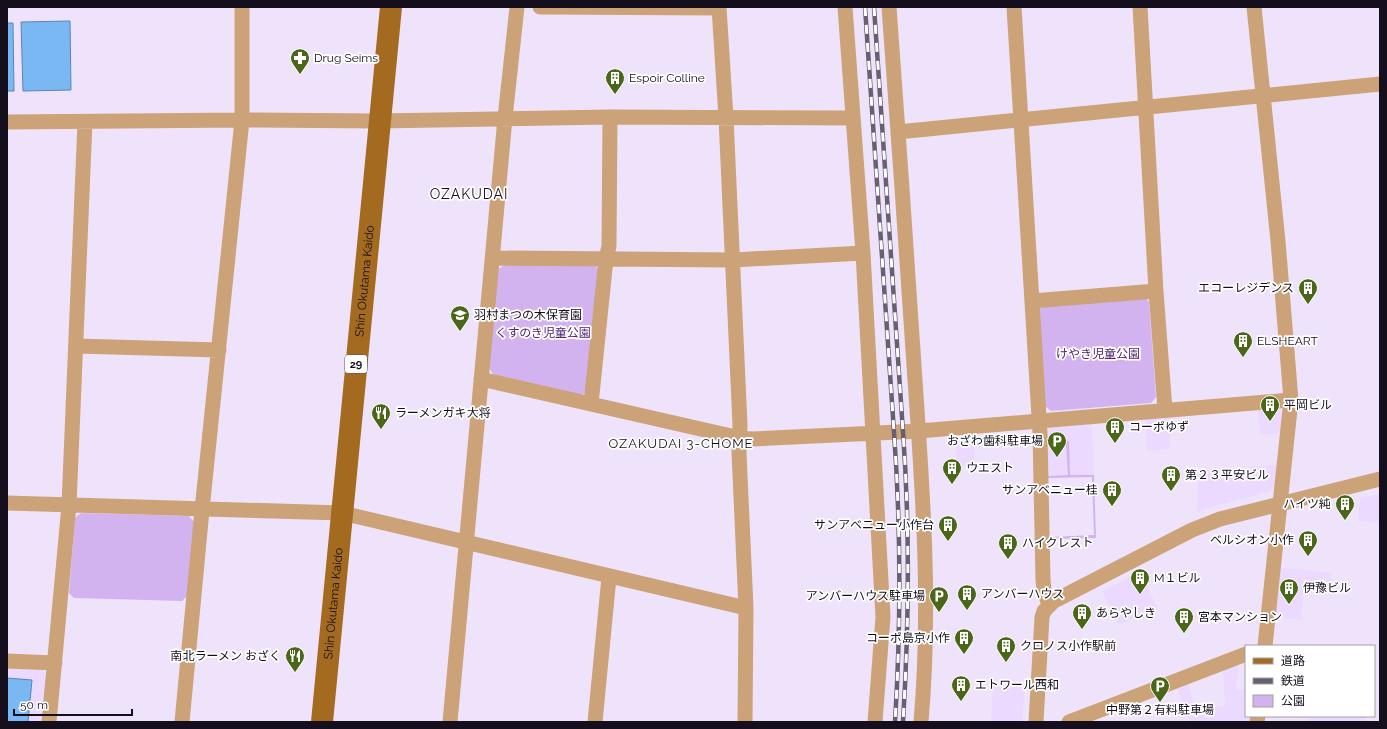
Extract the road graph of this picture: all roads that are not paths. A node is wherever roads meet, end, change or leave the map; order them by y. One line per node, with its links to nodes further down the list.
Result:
1 (242, 7): 18 (street)
2 (391, 7): 20 (main road, Shin Okutama Kaido / 29)
3 (517, 7): 15 (street)
4 (540, 7): 10 (street)
5 (845, 7): 17 (street)
6 (889, 7): 23 (street)
7 (1014, 7): 19 (street)
8 (1140, 7): 13 (street)
9 (1254, 7): 12 (street)
10 (719, 8): 16 (street)
11 (1380, 84): 12 (street)
12 (1263, 96): 13 (street); 33 (street)
13 (1146, 108): 19 (street); 28 (street)
14 (610, 117): 15 (street); 16 (street); 26 (street)
15 (505, 118): 20 (street); 25 (street)
16 (726, 118): 17 (street); 27 (street)
17 (853, 118): 24 (street)
18 (242, 120): 20 (street); 22 (street); 31 (street)
19 (1021, 120): 23 (street); 29 (street)
20 (379, 121): 45 (main road, Shin Okutama Kaido / 29)
21 (7, 122): 22 (street)
22 (85, 122): 30 (street)
23 (898, 132): 37 (street)
24 (863, 253): 27 (street); 38 (street)
25 (493, 258): 26 (street); 32 (street)
26 (606, 259): 27 (street); 34 (street)
27 (733, 260): 39 (street)
28 (1156, 291): 29 (street); 35 (street)
29 (1032, 301): 36 (street)
30 (76, 346): 31 (street); 43 (street)
31 (219, 350): 44 (street)
32 (482, 379): 34 (street); 46 (street)
33 (1291, 400): 35 (street); 42 (street)
34 (591, 404): 39 (street)
35 (1165, 410): 36 (street)
36 (1039, 420): 37 (street); 48 (street)
37 (919, 431): 38 (street); 61 (street)
38 (873, 434): 39 (street); 60 (street)
39 (740, 438): 49 (street)
40 (1380, 479): 42 (street)
41 (7, 503): 43 (street)
42 (1280, 504): 48 (street); 50 (street)
43 (69, 505): 44 (street); 53 (street)
44 (202, 510): 45 (street); 55 (street)
45 (342, 513): 46 (street); 56 (main road, Shin Okutama Kaido / 29)
46 (466, 543): 47 (street); 57 (street)
47 (609, 577): 49 (street); 58 (street)
48 (1049, 605): 62 (street)
49 (746, 608): 59 (street)
50 (1265, 645)
51 (1245, 654): 63 (street)
52 (7, 661): 53 (street)
53 (55, 663): 54 (street)
54 (49, 722)
55 (182, 722)
56 (322, 722)
57 (450, 722)
58 (595, 722)
59 (745, 722)
60 (875, 722)
61 (921, 722)
62 (1036, 722)
63 (1069, 722)

